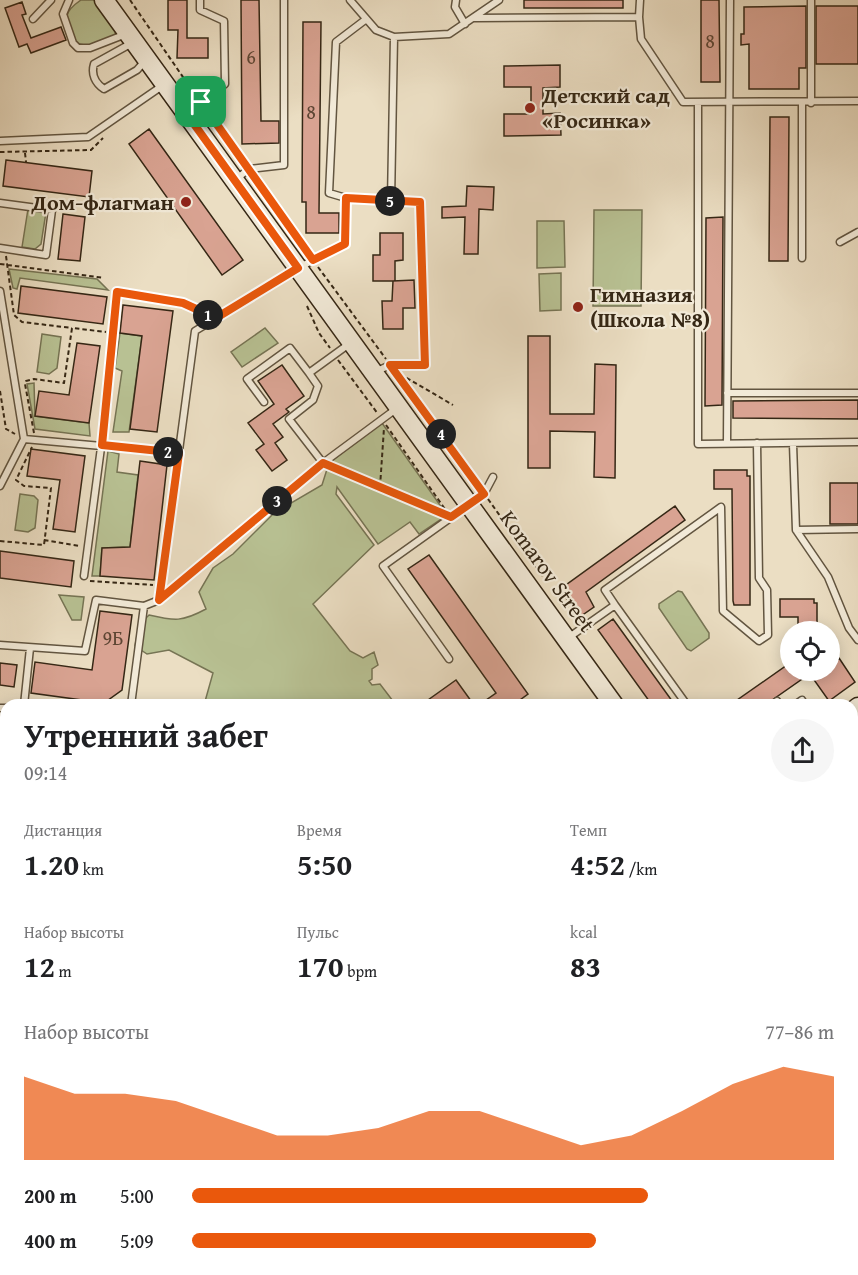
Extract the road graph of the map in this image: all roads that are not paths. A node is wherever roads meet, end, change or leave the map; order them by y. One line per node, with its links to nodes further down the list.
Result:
1 (51, 0): 15 (lane)
2 (69, 0): 18 (lane)
3 (104, 0): 18 (street, Komarov Street)
4 (200, 0): 27 (lane)
5 (284, 0): 29 (lane)
6 (350, 0): 16 (lane)
7 (456, 0): 17 (lane)
8 (499, 0): 12 (lane)
9 (640, 0): 13 (lane)
10 (730, 0): 24 (lane)
11 (811, 0): 26 (lane)
12 (491, 3): 14 (lane)
13 (639, 17): 14 (lane); 23 (lane)
14 (475, 18): 17 (lane)
15 (33, 19)
16 (365, 20): 19 (lane); 30 (lane)
17 (465, 24): 19 (lane)
18 (131, 37): 20 (street, Komarov Street); 20 (lane)
19 (394, 37): 31 (lane)
20 (147, 60): 21 (street, Komarov Street)
21 (165, 84): 27 (street, Komarov Street); 28 (lane)
22 (858, 101): 26 (lane)
23 (698, 102): 24 (lane); 49 (lane)
24 (729, 102): 25 (lane); 43 (lane)
25 (802, 103): 26 (lane); 36 (lane)
26 (811, 103)
27 (194, 108): 29 (street, Komarov Street)
28 (0, 141)
29 (242, 175): 37 (street, Komarov Street)
30 (346, 198): 31 (lane); 37 (lane)
31 (392, 201): 41 (lane)
32 (0, 203): 35 (lane)
33 (858, 232): 34 (lane)
34 (840, 242)
35 (0, 248)
36 (802, 258)
37 (305, 264): 39 (lane); 40 (street, Komarov Street)
38 (0, 291): 47 (lane)
39 (216, 318): 52 (lane); 53 (lane)
40 (352, 342): 41 (street, Komarov Street); 42 (lane)
41 (382, 368): 46 (street, Komarov Street)
42 (309, 373): 45 (lane); 54 (lane)
43 (727, 393): 44 (lane); 49 (lane)
44 (858, 393)
45 (264, 402)
46 (399, 407): 54 (lane); 57 (street, Komarov Street)
47 (24, 439): 52 (lane); 56 (lane)
48 (858, 442): 51 (lane)
49 (726, 443): 50 (lane)
50 (757, 443): 51 (lane); 62 (lane)
51 (793, 444): 59 (lane)
52 (102, 445): 53 (lane); 60 (lane)
53 (179, 453): 61 (lane)
54 (323, 463): 61 (lane)
55 (493, 477): 57 (lane)
56 (0, 486)
57 (477, 499): 64 (street, Komarov Street); 68 (lane)
58 (858, 529): 59 (lane)
59 (796, 530): 65 (lane)
60 (85, 579)
61 (159, 600): 63 (lane)
62 (615, 605): 64 (lane); 72 (lane)
63 (144, 606): 67 (lane); 70 (lane)
64 (567, 638): 71 (street, Komarov Street)
65 (858, 640)
66 (0, 645): 67 (lane)
67 (30, 648): 69 (lane)
68 (449, 659)
69 (25, 699)
70 (132, 699)
71 (610, 699)
72 (683, 699)

